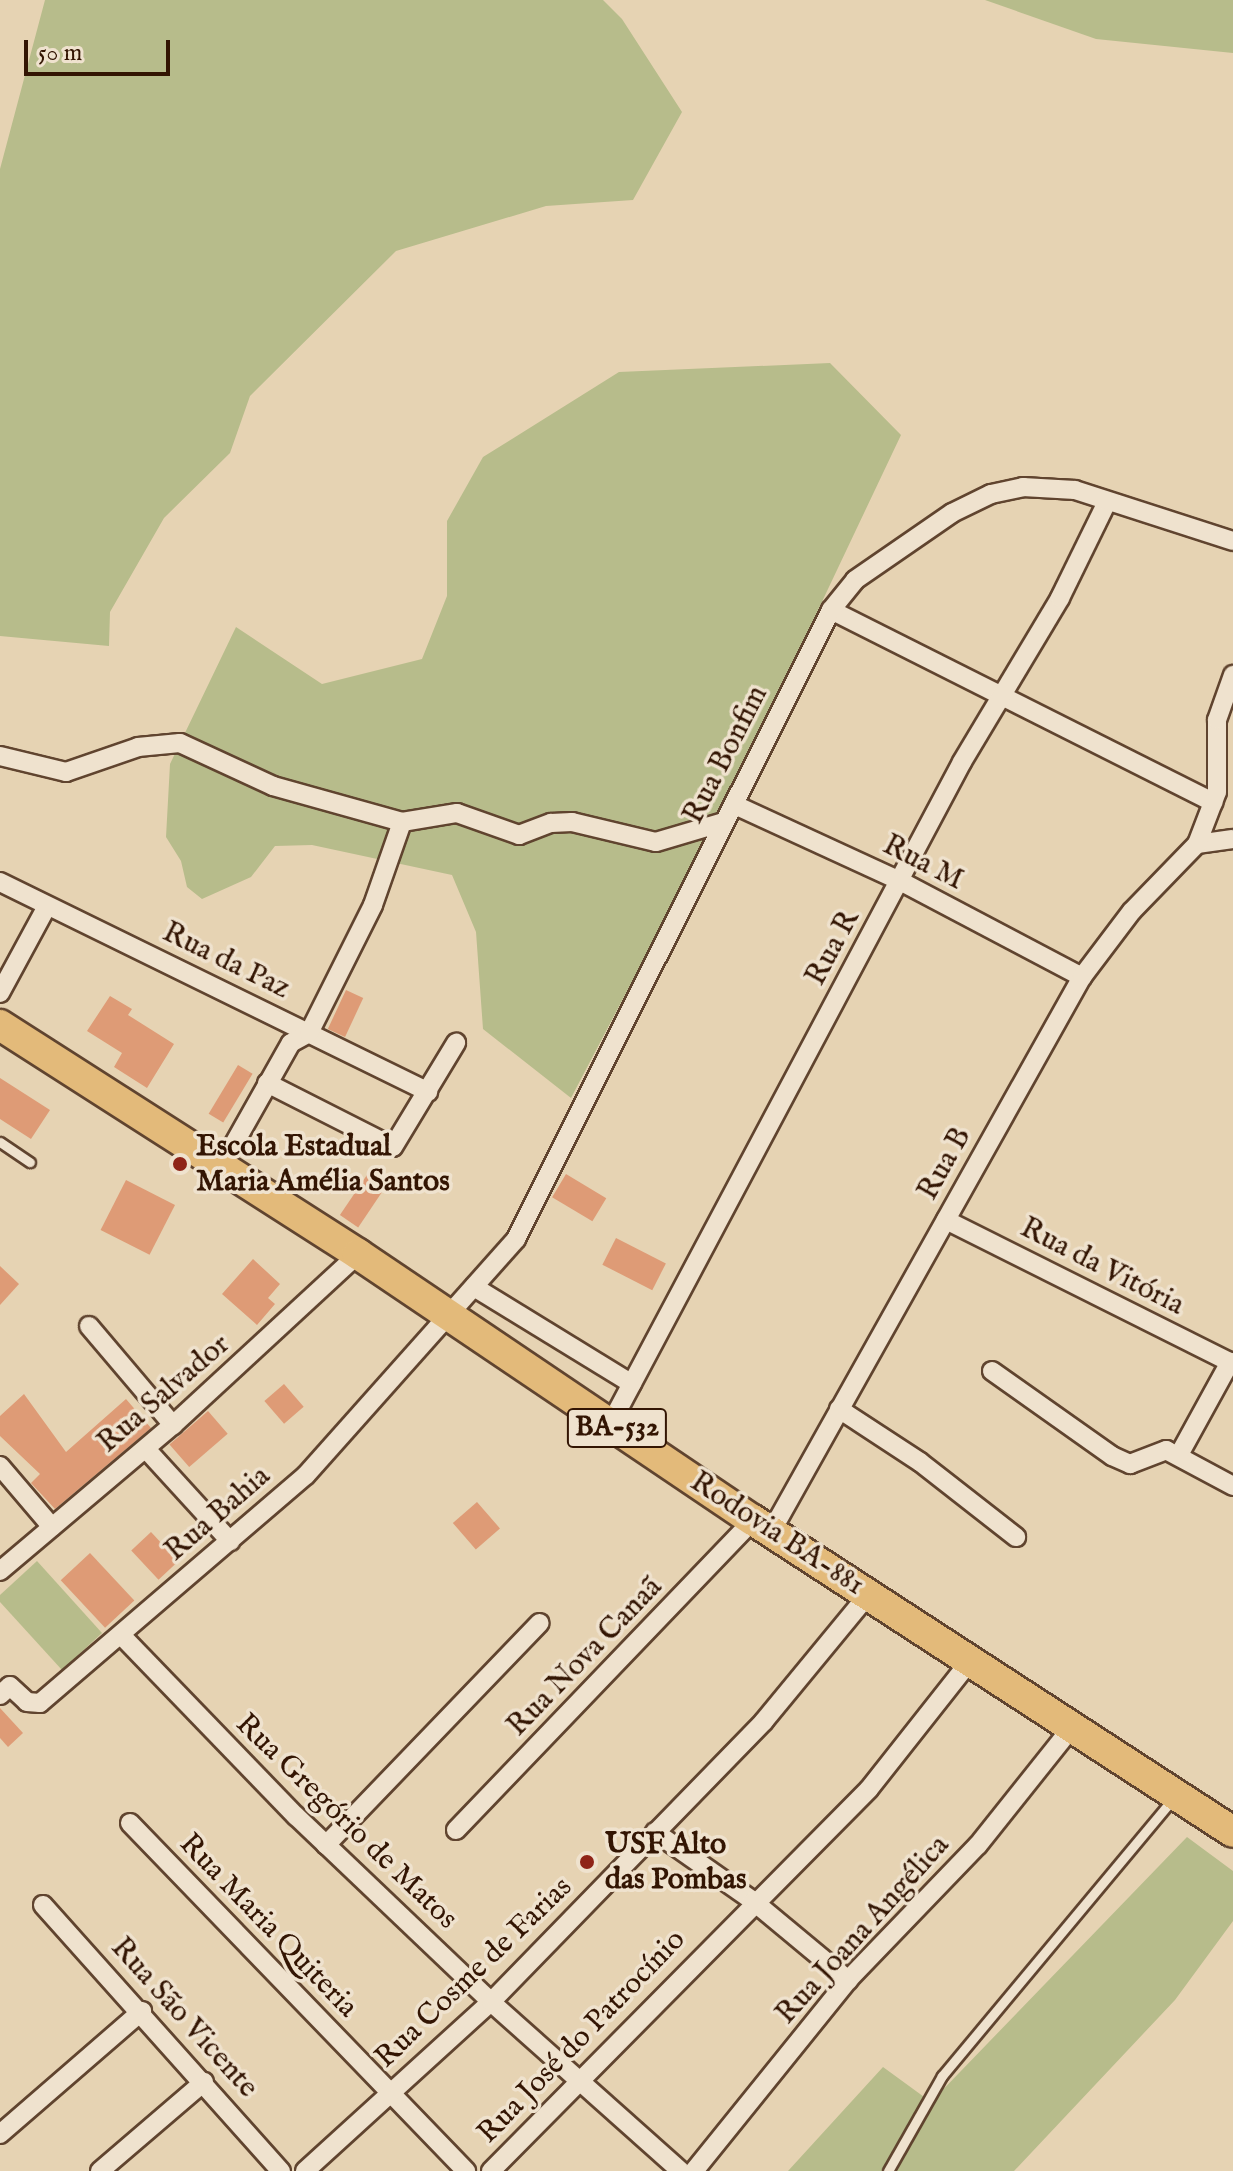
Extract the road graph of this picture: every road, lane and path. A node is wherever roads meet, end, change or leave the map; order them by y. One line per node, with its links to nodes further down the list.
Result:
1 (1107, 502): 2 (street, Rua Bonfim); 3 (street, Rua Bonfim); 5 (street, Rua R)
2 (1233, 541)
3 (831, 610): 5 (street); 10 (street, Rua Bonfim)
4 (1233, 675): 6 (street)
5 (1002, 700): 9 (street); 15 (street, Rua R)
6 (1216, 740): 7 (street); 9 (street)
7 (1233, 750)
8 (0, 756): 11 (street)
9 (1213, 802): 14 (street)
10 (735, 805): 12 (street, Rua Bonfim); 15 (street, Rua M)
11 (402, 822): 12 (street); 21 (street)
12 (724, 822): 30 (street, Rua Bonfim)
13 (1233, 839): 14 (street)
14 (1197, 844): 18 (street, Rua B)
15 (900, 881): 18 (street, Rua M); 35 (street, Rua R)
16 (0, 882): 17 (street, Rua da Paz)
17 (47, 906): 19 (street); 21 (street, Rua da Paz)
18 (1082, 977): 28 (street, Rua B)
19 (0, 993)
20 (0, 1025): 27 (main road, Rodovia BA-881 / BA-532)
21 (309, 1033): 23 (street); 24 (street, Rua da Paz)
22 (456, 1043): 24 (street)
23 (267, 1083): 24 (street); 27 (street)
24 (428, 1092)
25 (0, 1142): 26 (lane)
26 (30, 1162)
27 (221, 1167): 29 (main road, Rodovia BA-881 / BA-532)
28 (946, 1220): 33 (street, Rua da Vitória); 36 (street, Rua B)
29 (358, 1254): 31 (main road, Rodovia BA-881 / BA-532); 38 (street, Rua Salvador)
30 (474, 1287): 31 (street, Rua Bonfim); 35 (street)
31 (447, 1313): 37 (main road, Rodovia BA-881 / BA-532); 46 (street, Rua Bahia)
32 (89, 1326): 38 (street)
33 (1231, 1363): 40 (street)
34 (992, 1371): 40 (street)
35 (632, 1384): 37 (street, Rua R)
36 (839, 1409): 43 (street, Rua B); 45 (street)
37 (611, 1423): 43 (main road, Rodovia BA-881 / BA-532)
38 (173, 1425): 39 (street, Rua Salvador)
39 (146, 1449): 44 (street, Rua Salvador); 46 (street)
40 (1180, 1453): 42 (street)
41 (0, 1466): 44 (street)
42 (1233, 1486)
43 (762, 1526): 48 (main road, Rodovia BA-881 / BA-532); 56 (street, Rua Nova Canaã)
44 (52, 1527): 47 (street, Rua Salvador)
45 (1016, 1537)
46 (230, 1541): 50 (street, Rua Bahia)
47 (0, 1571)
48 (868, 1595): 51 (main road, Rodovia BA-881 / BA-532); 57 (street, Rua Cosme de Farias)
49 (540, 1623): 59 (street)
50 (121, 1635): 52 (street, Rua Bahia); 59 (street, Rua Gregório de Matos)
51 (971, 1660): 53 (main road, Rodovia BA-881 / BA-532); 60 (street, Rua José do Patrocínio)
52 (3, 1686)
53 (1073, 1726): 54 (main road, Rodovia BA-881 / BA-532); 62 (street, Rua Joana Angélica)
54 (1176, 1795): 58 (main road, Rodovia BA-881 / BA-532); 76 (lane)
55 (130, 1823): 67 (street, Rua Maria Quiteria)
56 (456, 1830)
57 (655, 1832): 60 (street); 63 (street, Rua Cosme de Farias)
58 (1233, 1832)
59 (326, 1845): 63 (street, Rua Gregório de Matos)
60 (753, 1901): 62 (street); 66 (street, Rua José do Patrocínio)
61 (43, 1905): 64 (street, Rua São Vicente)
62 (848, 1980): 75 (street, Rua Joana Angélica)
63 (491, 2002): 66 (street, Rua Gregório de Matos); 67 (street, Rua Cosme de Farias)
64 (142, 2011): 65 (street, Rua São Vicente); 68 (street)
65 (204, 2082): 69 (street); 70 (street, Rua São Vicente)
66 (581, 2082): 73 (street, Rua José do Patrocínio); 74 (street, Rua Gregório de Matos)
67 (393, 2093): 71 (street, Rua Cosme de Farias); 72 (street, Rua Maria Quiteria)
68 (0, 2134)
69 (100, 2171)
70 (281, 2171)
71 (305, 2171)
72 (466, 2171)
73 (491, 2171)
74 (681, 2171)
75 (694, 2171)
76 (888, 2171)

